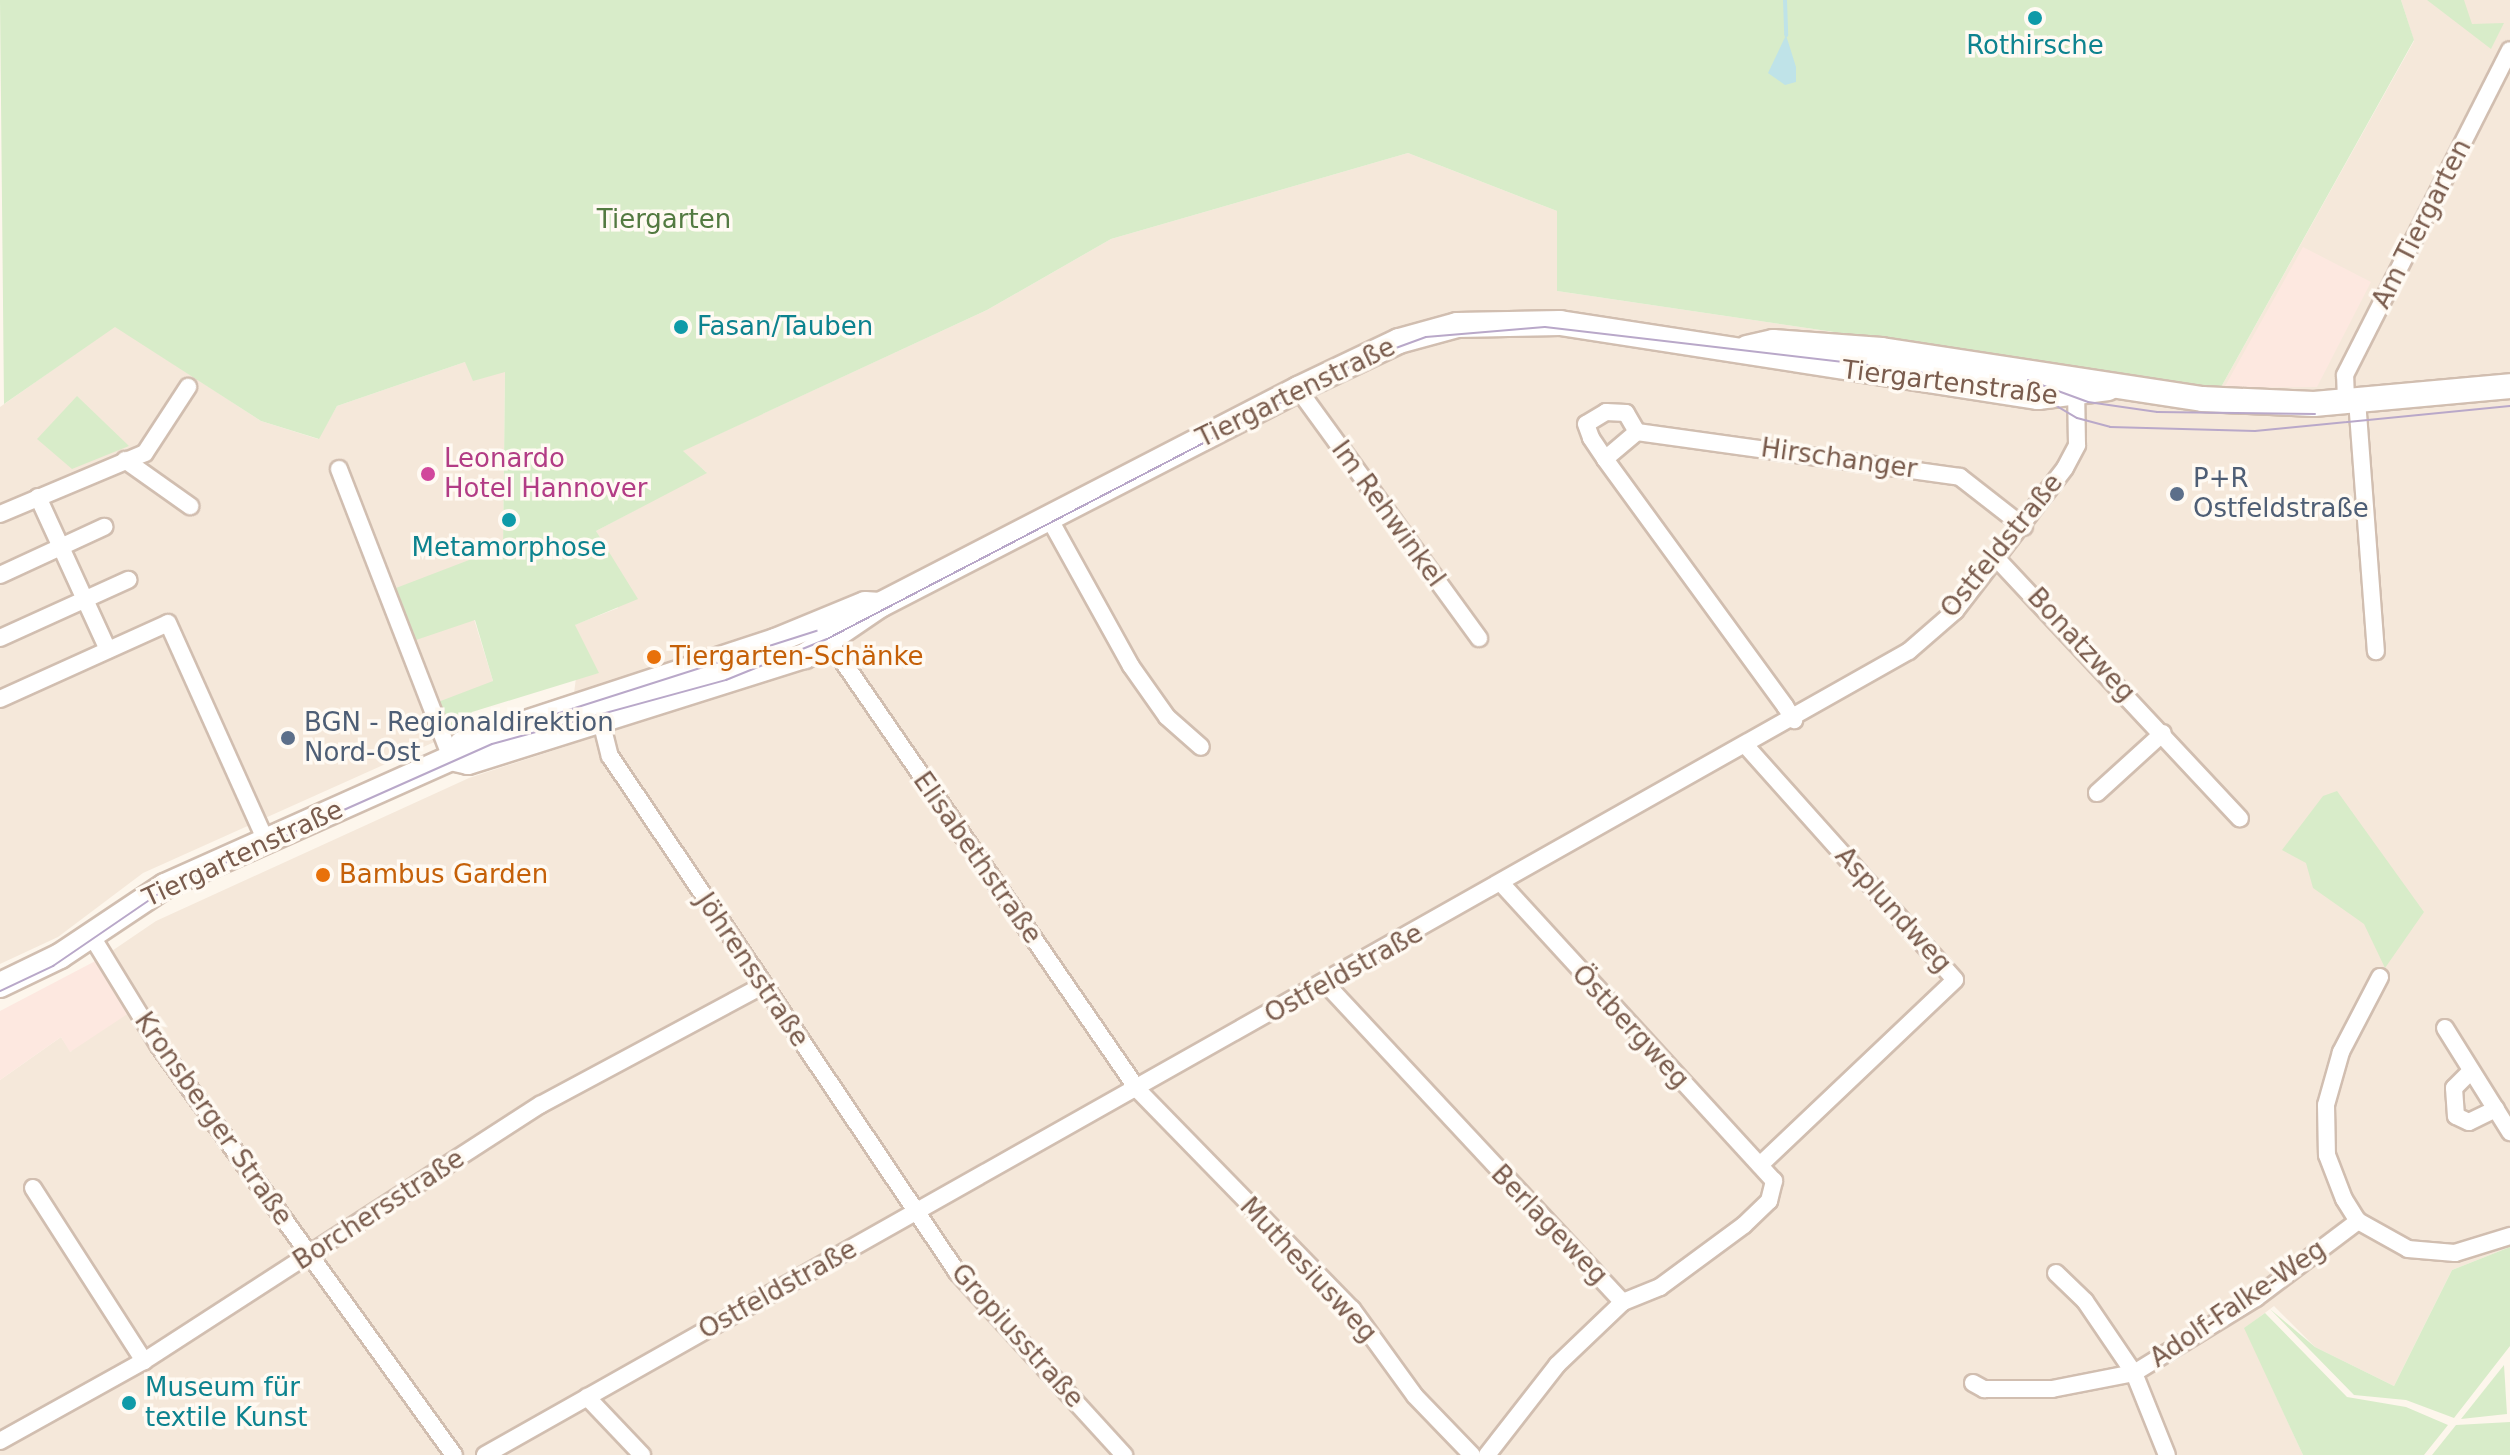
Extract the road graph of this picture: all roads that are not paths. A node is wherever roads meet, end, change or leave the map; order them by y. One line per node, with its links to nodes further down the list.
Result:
1 (2510, 50): 6 (street, Am Tiergarten)
2 (2510, 386): 6 (main road, Tiergartenstraße)
3 (188, 387): 9 (street)
4 (2076, 388): 5 (main road, Tiergartenstraße); 6 (main road, Tiergartenstraße); 16 (street, Ostfeldstraße)
5 (1298, 389): 14 (main road, Tiergartenstraße); 24 (street, Im Rehwinkel)
6 (2352, 401): 26 (street, Am Tiergarten)
7 (1637, 432): 8 (street); 8 (street, Hirschanger); 16 (street, Hirschanger)
8 (1605, 459): 28 (street, Hirschanger)
9 (125, 460): 11 (street); 12 (street)
10 (339, 469): 33 (street)
11 (38, 497): 13 (street); 17 (street)
12 (190, 506)
13 (0, 514)
14 (1049, 518): 22 (main road, Tiergartenstraße); 31 (street)
15 (104, 527): 17 (street)
16 (2024, 527): 18 (street, Ostfeldstraße)
17 (61, 546): 19 (street); 21 (street)
18 (1998, 560): 28 (street, Ostfeldstraße); 30 (street, Bonatzweg)
19 (0, 575)
20 (128, 580): 21 (street)
21 (85, 599): 23 (street); 25 (street)
22 (824, 634): 29 (main road, Tiergartenstraße); 33 (main road, Tiergartenstraße); 45 (street, Elisabethstraße)
23 (0, 638)
24 (1479, 638)
25 (108, 650): 27 (street); 36 (street)
26 (2376, 651)
27 (0, 699)
28 (1794, 720): 32 (street, Ostfeldstraße)
29 (601, 721): 33 (main road, Tiergartenstraße); 42 (street, Jöhrensstraße)
30 (2163, 733): 34 (street); 35 (street, Bonatzweg)
31 (1201, 747)
32 (1747, 747): 37 (street, Ostfeldstraße); 48 (street, Asplundweg)
33 (451, 758): 36 (main road, Tiergartenstraße)
34 (2097, 793)
35 (2240, 819)
36 (266, 841): 38 (main road, Tiergartenstraße)
37 (1503, 885): 40 (street, Ostfeldstraße); 48 (street, Östbergweg)
38 (91, 935): 41 (main road, Tiergartenstraße); 53 (street, Kronsberger Straße)
39 (2380, 977): 51 (street)
40 (1326, 984): 45 (street, Ostfeldstraße); 55 (street, Berlageweg)
41 (0, 985)
42 (762, 986): 50 (street, Jöhrensstraße); 53 (street, Borchersstraße)
43 (2445, 1028): 44 (street)
44 (2471, 1071): 46 (street); 46 (street)
45 (1138, 1090): 50 (street, Ostfeldstraße); 65 (street, Muthesiusweg)
46 (2496, 1109): 47 (street)
47 (2510, 1132)
48 (1760, 1165): 55 (street, Berlageweg)
49 (33, 1188): 56 (street)
50 (916, 1214): 59 (street, Ostfeldstraße); 64 (street, Gropiusstraße)
51 (2358, 1221): 52 (street); 57 (street, Adolf-Falke-Weg)
52 (2510, 1236)
53 (308, 1256): 56 (street, Borchersstraße); 61 (street, Kronsberger Straße)
54 (2056, 1273): 57 (street)
55 (1623, 1302): 66 (street)
56 (144, 1361): 60 (street, Borchersstraße)
57 (2134, 1373): 58 (street, Adolf-Falke-Weg); 67 (street)
58 (1973, 1383)
59 (587, 1397): 62 (street, Ostfeldstraße); 63 (street)
60 (0, 1441)
61 (454, 1455)
62 (485, 1455)
63 (642, 1455)
64 (1124, 1455)
65 (1472, 1455)
66 (1487, 1455)
67 (2167, 1455)

